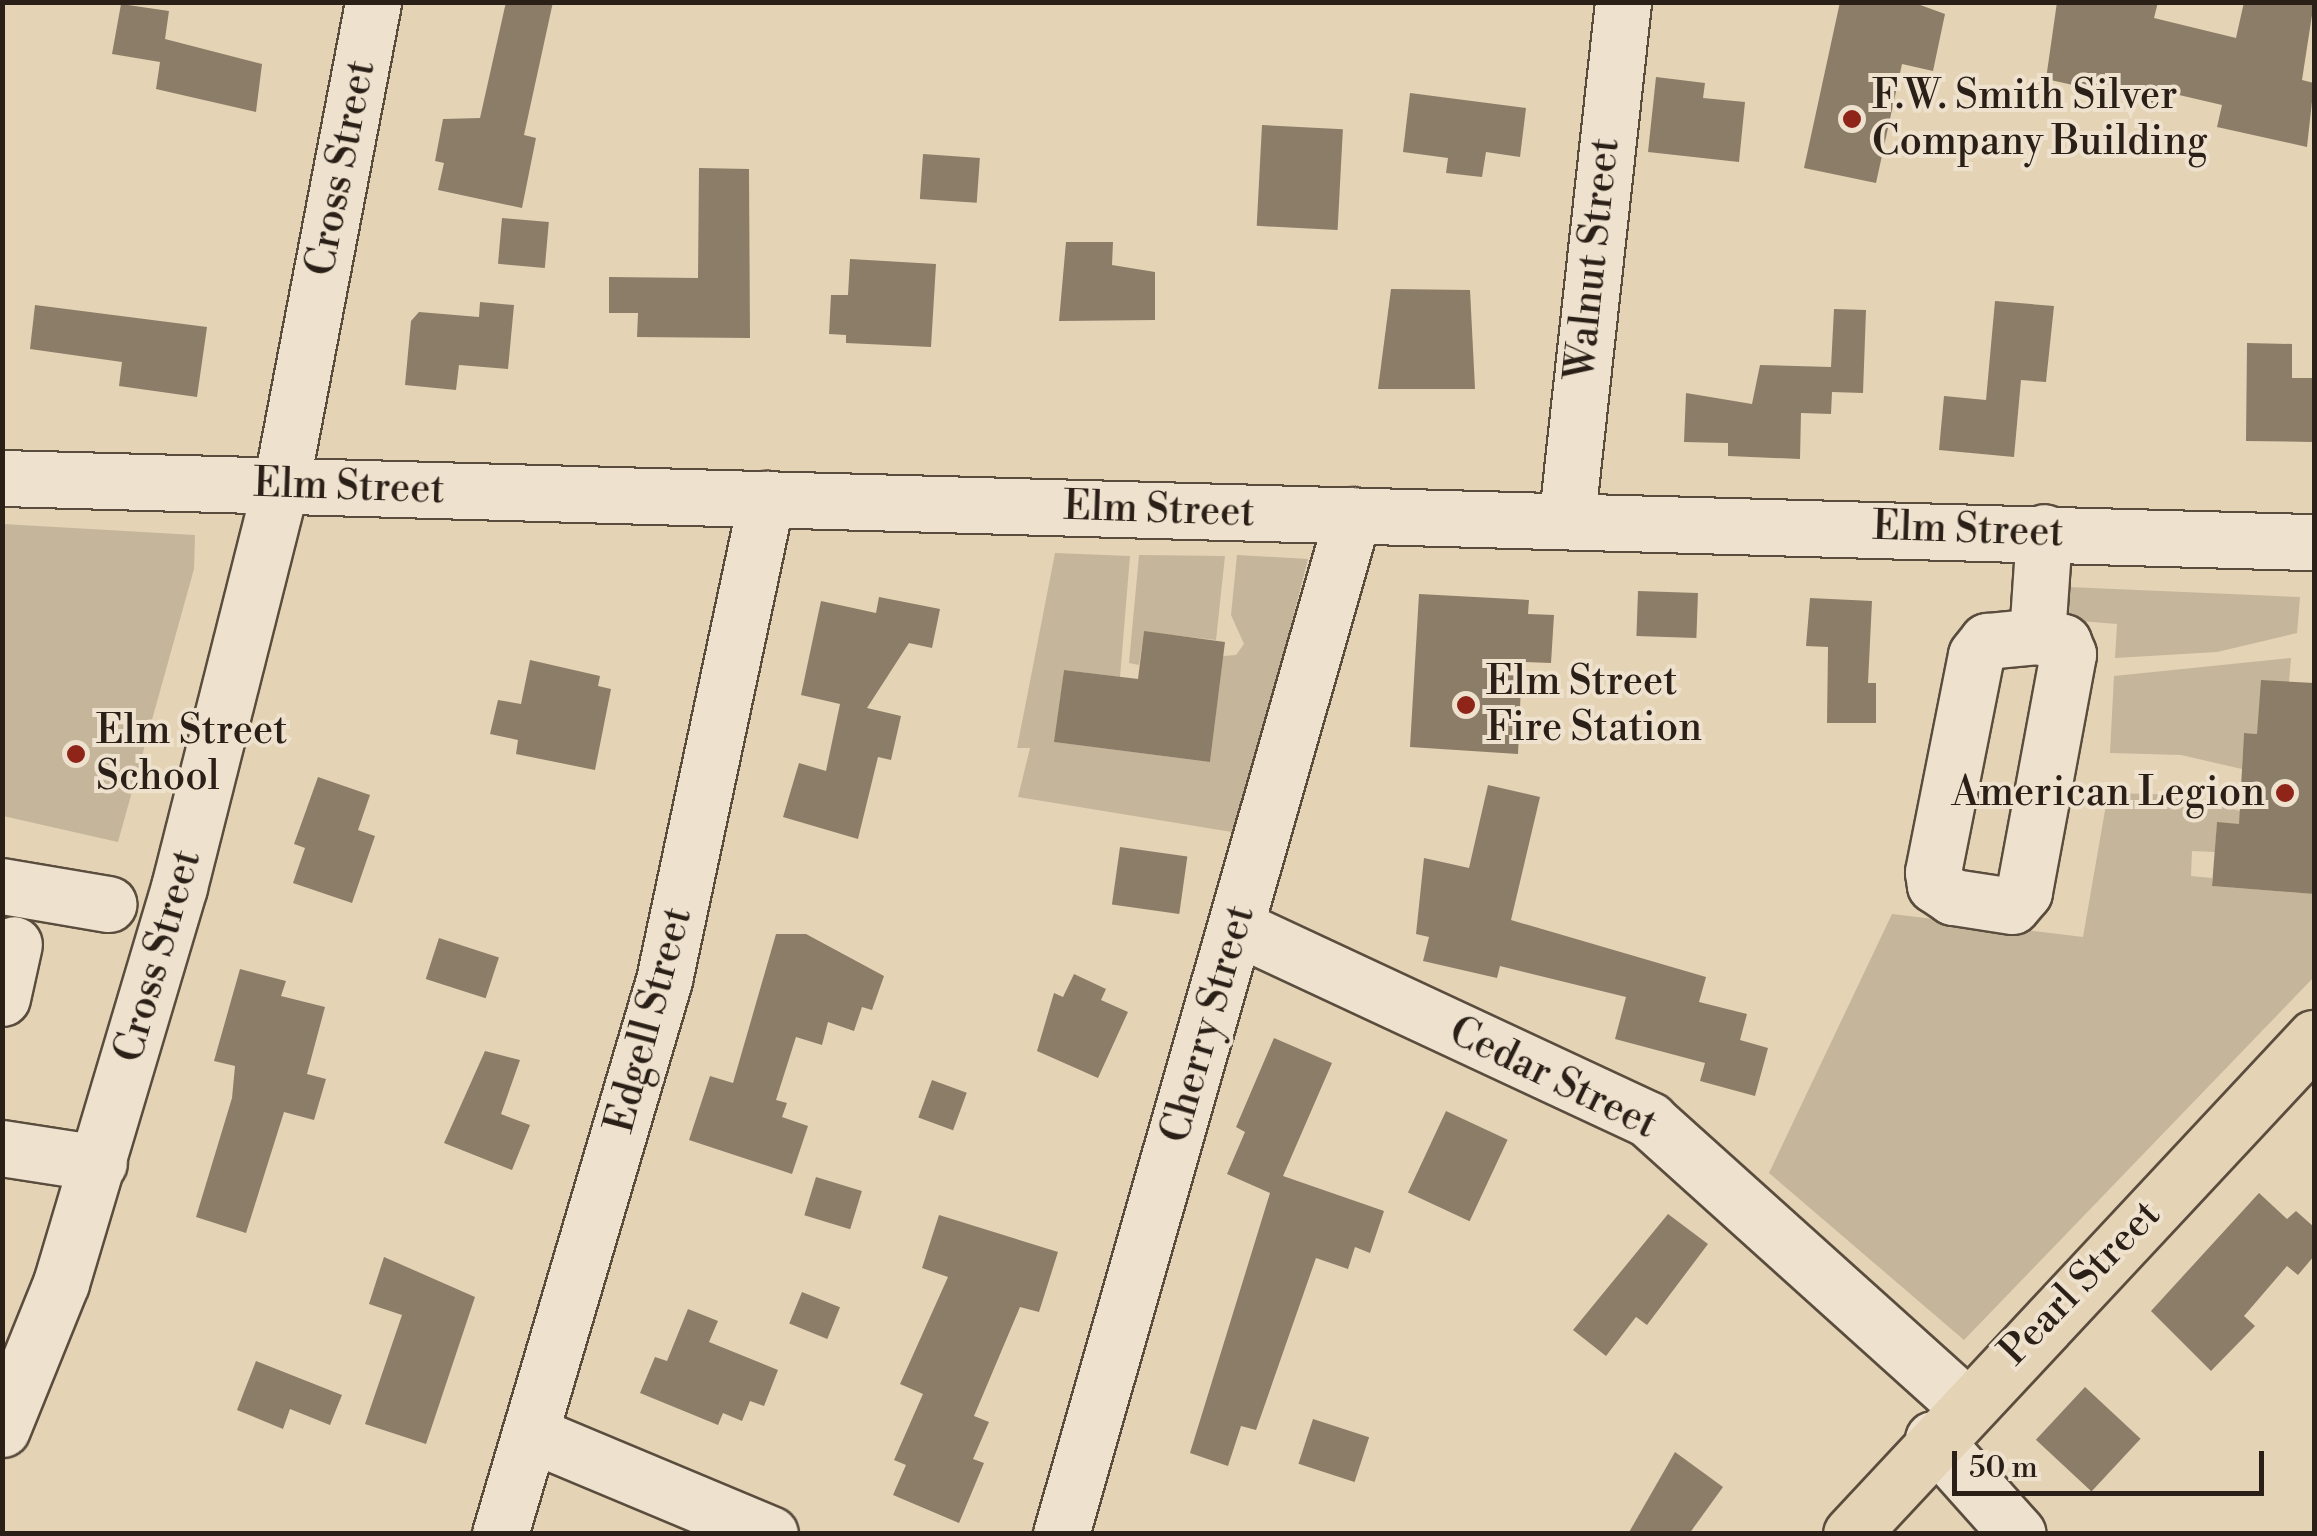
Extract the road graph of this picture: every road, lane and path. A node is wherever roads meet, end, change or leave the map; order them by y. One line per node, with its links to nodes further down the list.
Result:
1 (373, 2): 4 (street, Cross Street)
2 (1623, 2): 7 (street, Walnut Street)
3 (2, 478): 4 (street, Elm Street)
4 (280, 484): 5 (street, Elm Street); 18 (street, Cross Street)
5 (766, 499): 6 (street, Elm Street); 21 (street, Edgell Street)
6 (1352, 515): 7 (street, Elm Street); 13 (street, Cherry Street)
7 (1567, 516): 8 (street, Elm Street)
8 (2044, 532): 9 (street, Elm Street); 10 (street)
9 (2314, 542)
10 (2038, 636)
11 (2, 886): 12 (street)
12 (108, 904)
13 (1236, 928): 19 (street, Cedar Street); 24 (street, Cherry Street)
14 (14, 944): 15 (street)
15 (2, 998)
16 (2311, 1049): 19 (main road, Pearl Street)
17 (2, 1148): 18 (street)
18 (99, 1163): 20 (street, Cross Street)
19 (1949, 1422): 25 (main road, Pearl Street); 26 (street, Cedar Street)
20 (2, 1429)
21 (532, 1434): 22 (street, Edgell Street); 23 (street)
22 (500, 1534)
23 (770, 1534)
24 (1061, 1534)
25 (1851, 1534)
26 (2018, 1534)

